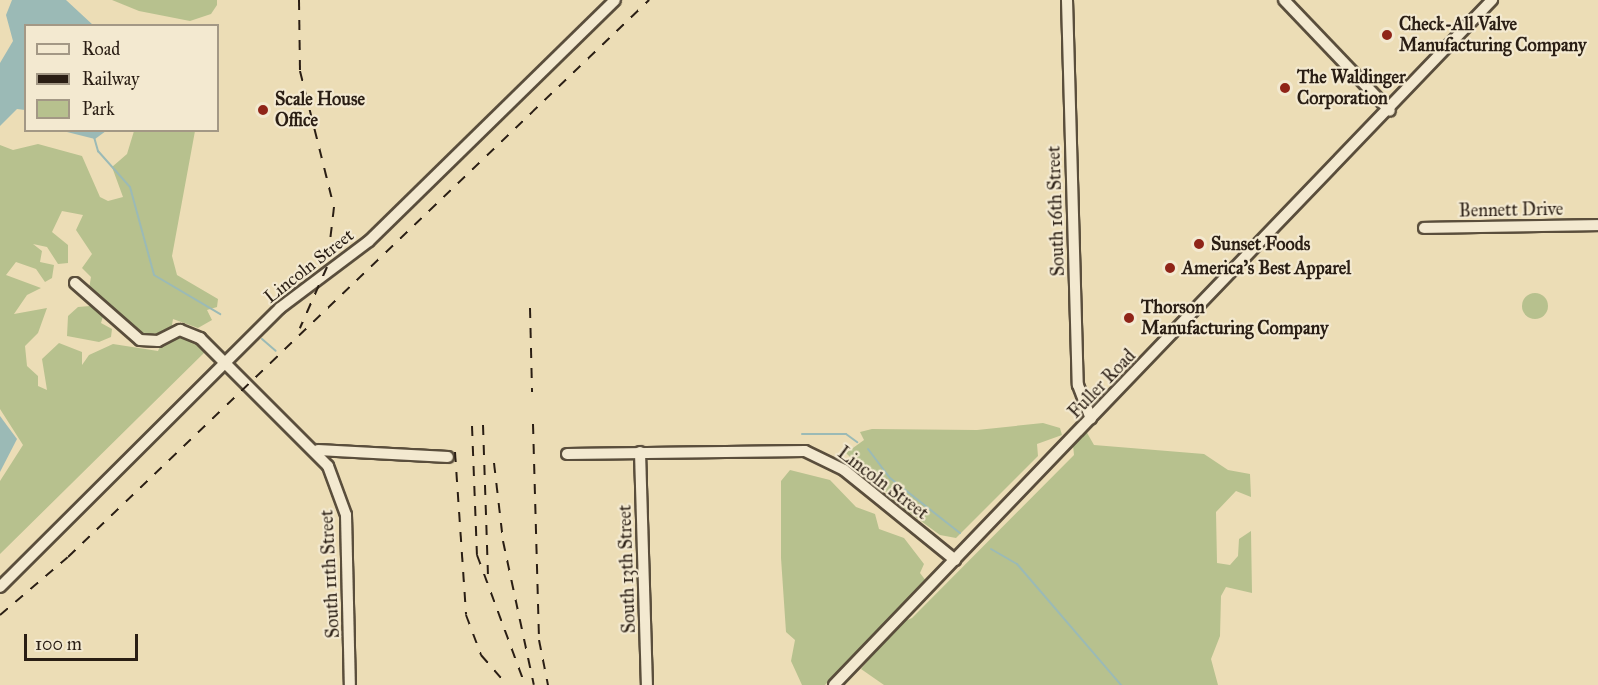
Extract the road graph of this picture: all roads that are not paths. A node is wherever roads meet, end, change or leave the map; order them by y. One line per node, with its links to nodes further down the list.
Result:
1 (615, 0): 9 (street, Lincoln Street)
2 (1067, 0): 10 (street, South 16th Street)
3 (1284, 0): 5 (street)
4 (1492, 0): 5 (street, Fuller Road)
5 (1390, 111): 10 (street, Fuller Road)
6 (1598, 225): 7 (street, Bennett Drive)
7 (1424, 228)
8 (75, 283): 9 (street, South 11th Street)
9 (227, 362): 11 (street, South 11th Street); 16 (street, Lincoln Street)
10 (1091, 419): 15 (street, Fuller Road)
11 (318, 450): 14 (street); 17 (street, South 11th Street)
12 (640, 452): 13 (street, Lincoln Street); 15 (street, Lincoln Street); 18 (street, South 13th Street)
13 (567, 454)
14 (448, 457)
15 (955, 560): 19 (street, Fuller Road)
16 (0, 587)
17 (350, 685)
18 (647, 685)
19 (834, 685)

